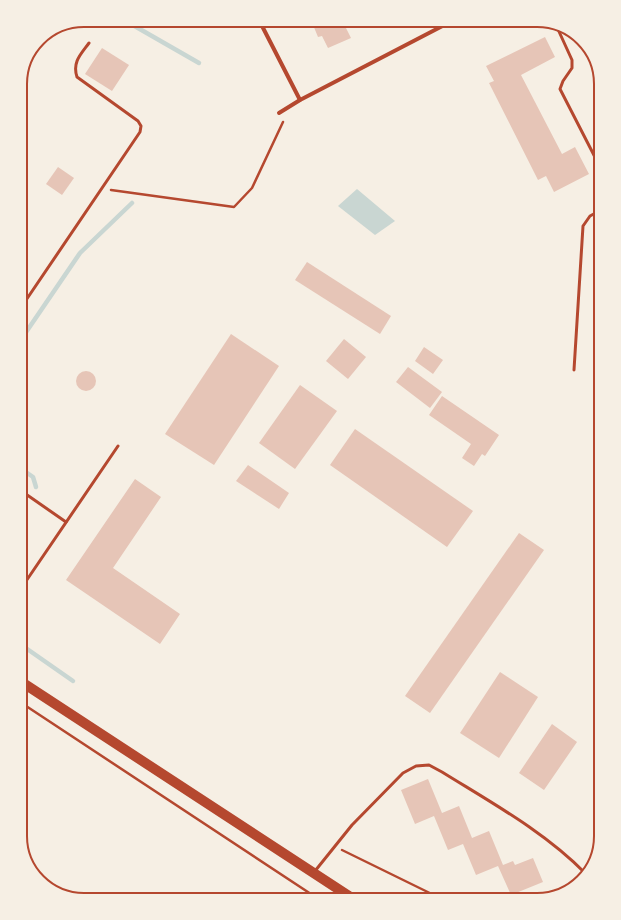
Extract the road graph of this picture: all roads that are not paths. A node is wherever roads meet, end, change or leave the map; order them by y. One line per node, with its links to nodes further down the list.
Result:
1 (263, 27): 5 (street)
2 (441, 27): 5 (street)
3 (559, 31): 7 (lane)
4 (89, 43): 9 (lane)
5 (300, 100): 6 (street)
6 (280, 113)
7 (594, 155)
8 (594, 214): 10 (lane)
9 (27, 299)
10 (574, 370)
11 (118, 446): 13 (lane)
12 (27, 495): 13 (lane)
13 (66, 522): 14 (lane)
14 (27, 580)
15 (27, 686): 17 (main road)
16 (582, 870): 17 (lane)
17 (314, 873): 18 (main road)
18 (343, 893)

